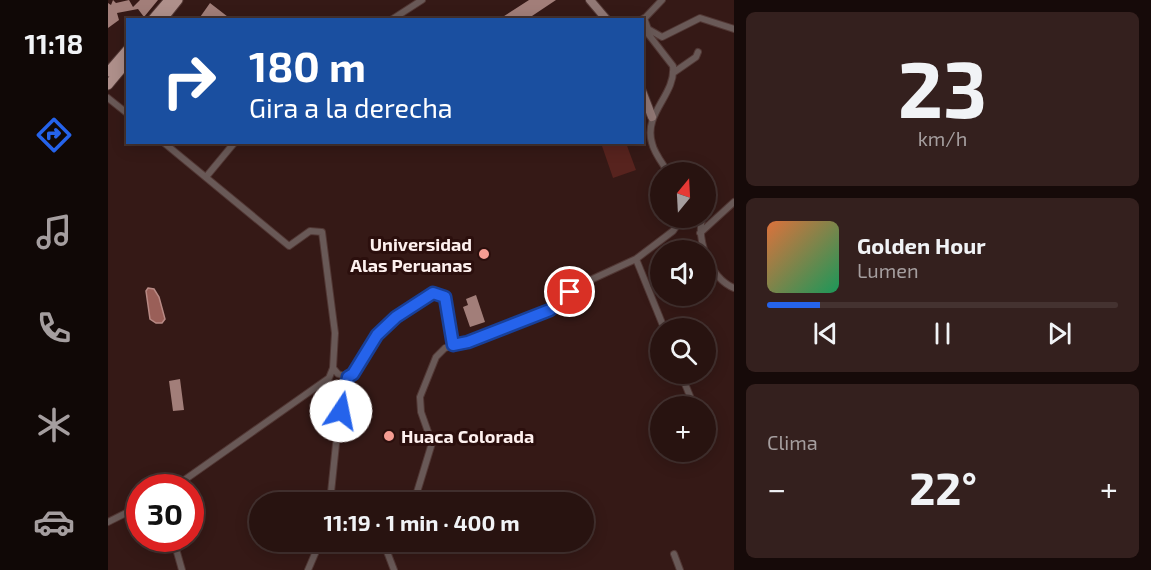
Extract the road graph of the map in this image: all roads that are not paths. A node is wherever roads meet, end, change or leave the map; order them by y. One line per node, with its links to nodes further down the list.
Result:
1 (178, 0): 5 (main road)
2 (422, 0): 8 (street)
3 (590, 0): 9 (street)
4 (662, 0): 10 (street)
5 (167, 3): 6 (main road); 7 (main road)
6 (154, 18)
7 (163, 18)
8 (394, 18)
9 (605, 18)
10 (644, 21)
11 (644, 23): 13 (street)
12 (644, 26): 18 (street)
13 (734, 29)
14 (126, 51): 17 (main road)
15 (698, 52): 18 (street)
16 (126, 63): 19 (main road)
17 (108, 72)
18 (673, 73): 23 (street)
19 (108, 85)
20 (644, 96): 23 (street)
21 (108, 98): 22 (street)
22 (126, 112)
23 (652, 117): 26 (street)
24 (166, 144): 27 (street)
25 (233, 144): 27 (street)
26 (662, 162)
27 (207, 177): 36 (street)
28 (734, 202): 31 (street)
29 (675, 228): 32 (street)
30 (700, 228): 31 (street)
31 (699, 233): 33 (street)
32 (636, 259): 34 (street); 35 (street)
33 (734, 288)
34 (660, 318)
35 (453, 345): 37 (street); 40 (street)
36 (333, 368): 37 (street); 38 (street)
37 (348, 377): 39 (street)
38 (193, 474)
39 (331, 492)
40 (417, 492)
41 (126, 513): 42 (street)
42 (108, 522)
43 (177, 552): 47 (street)
44 (316, 552): 48 (street)
45 (387, 552): 49 (street)
46 (674, 554): 50 (street)
47 (182, 570)
48 (308, 570)
49 (394, 570)
50 (680, 570)

